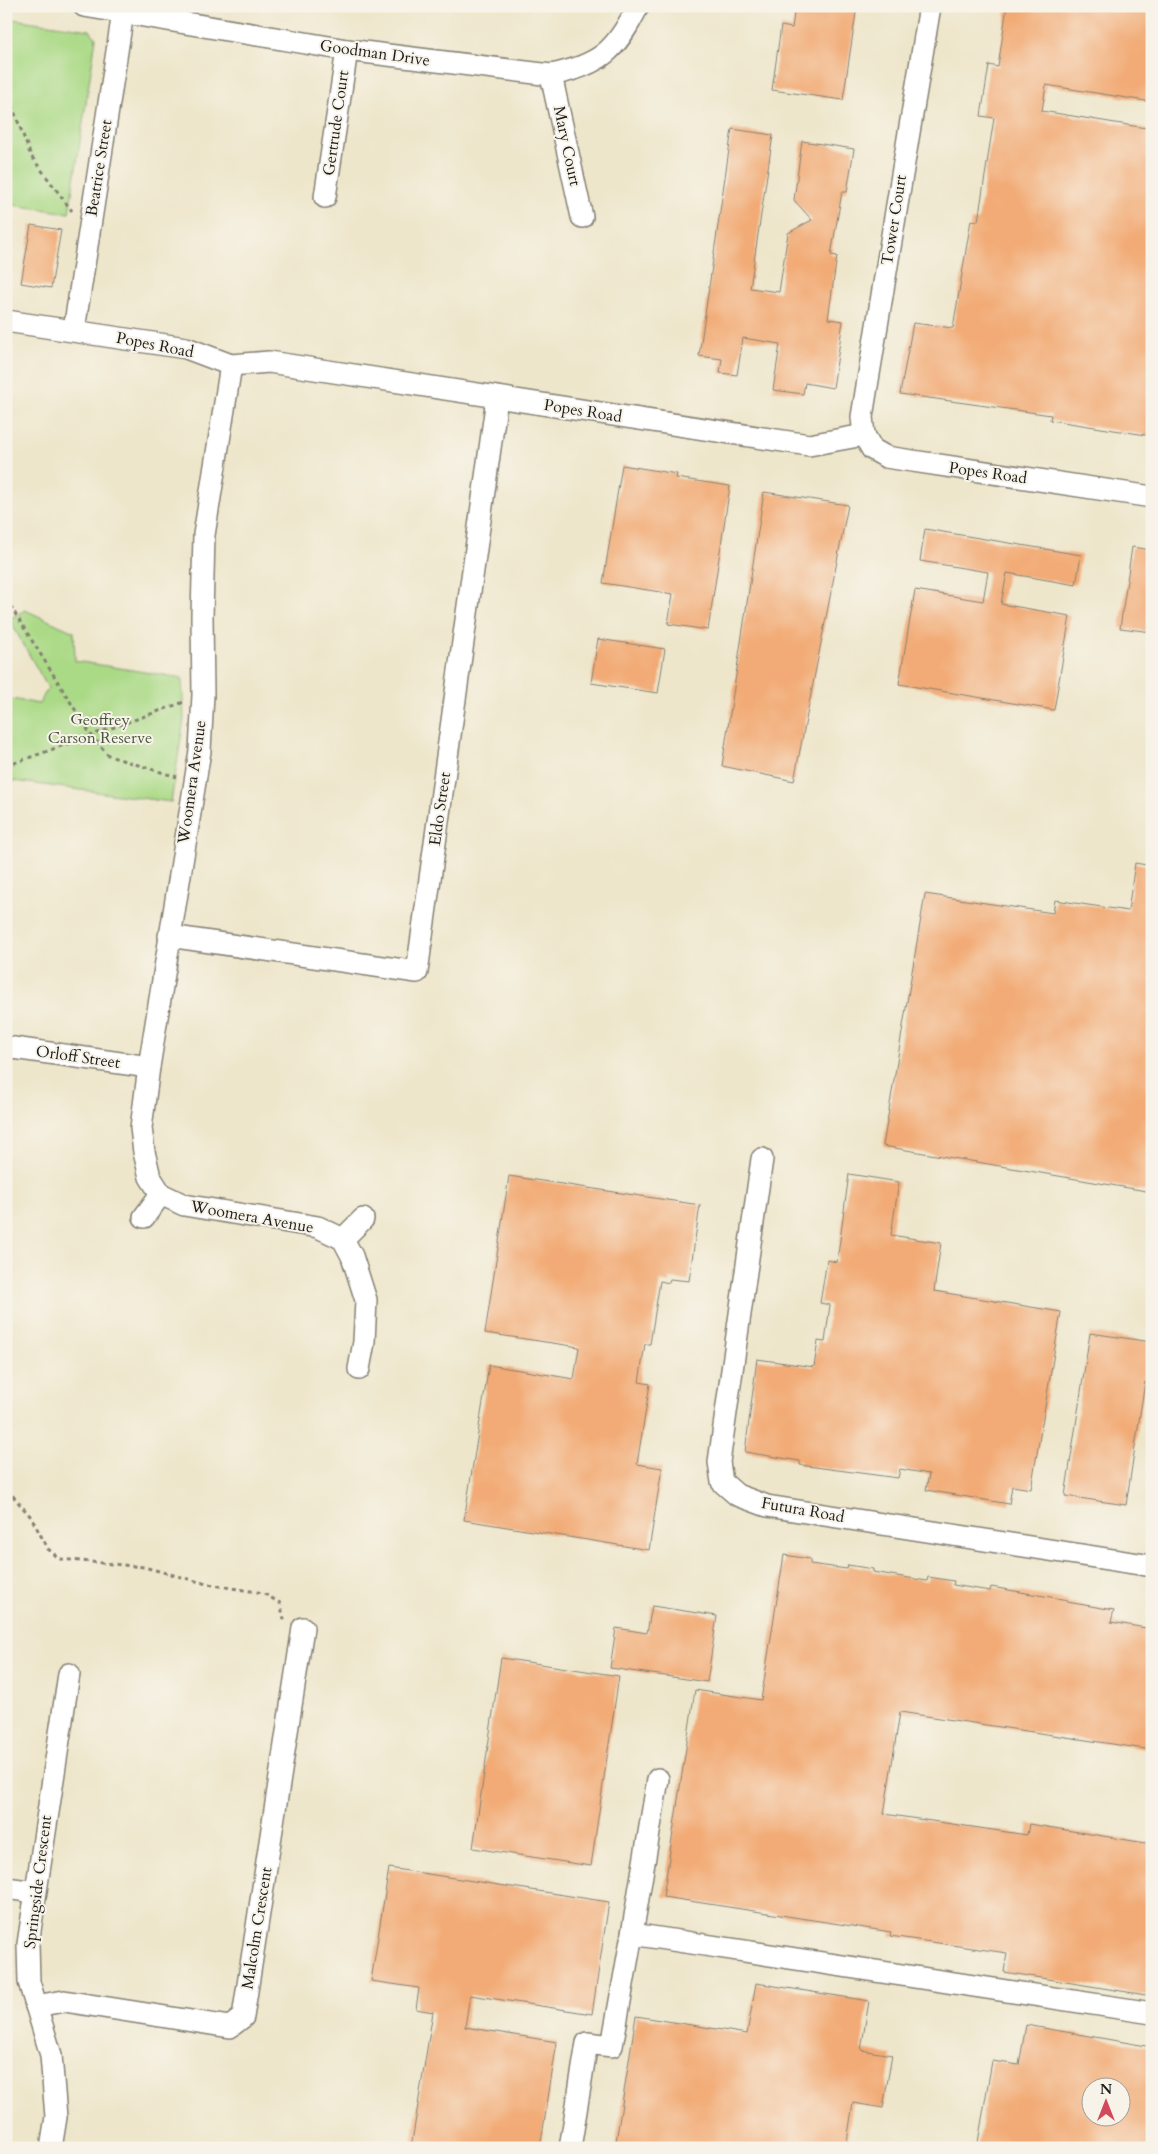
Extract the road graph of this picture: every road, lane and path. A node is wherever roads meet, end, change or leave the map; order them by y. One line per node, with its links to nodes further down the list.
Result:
1 (84, 6): 4 (street, Goodman Drive)
2 (638, 6): 6 (street, Goodman Drive)
3 (930, 6): 15 (street, Tower Court)
4 (124, 9): 5 (street, Goodman Drive); 10 (street, Beatrice Street)
5 (347, 50): 6 (street, Goodman Drive); 8 (street, Gertrude Court)
6 (551, 75): 9 (street, Mary Court)
7 (6, 90): 10 (path)
8 (325, 197)
9 (582, 217)
10 (88, 232): 12 (street, Beatrice Street)
11 (6, 321): 12 (street, Popes Road)
12 (74, 330): 13 (street, Popes Road)
13 (231, 365): 14 (street, Popes Road); 18 (street, Woomera Avenue)
14 (497, 398): 15 (street, Popes Road); 22 (street, Eldo Street)
15 (864, 435): 16 (street, Popes Road)
16 (1152, 497)
17 (6, 599): 19 (path)
18 (204, 695): 19 (path); 21 (street, Woomera Avenue)
19 (91, 735): 20 (path); 21 (path)
20 (6, 766)
21 (195, 782): 22 (street, Woomera Avenue)
22 (169, 936): 24 (street, Woomera Avenue)
23 (6, 1047): 24 (street, Orloff Street)
24 (149, 1067): 26 (street, Woomera Avenue)
25 (762, 1159): 32 (street, Futura Road)
26 (161, 1194): 27 (street); 29 (street, Woomera Avenue)
27 (144, 1217)
28 (363, 1219): 29 (street)
29 (343, 1239): 30 (street)
30 (359, 1369)
31 (6, 1491): 33 (path)
32 (1152, 1566)
33 (303, 1632): 39 (street, Malcolm Crescent)
34 (69, 1674): 37 (street, Springside Crescent)
35 (658, 1779): 38 (street)
36 (6, 1888): 37 (street)
37 (35, 1892): 39 (street, Springside Crescent)
38 (632, 1934): 40 (street); 42 (street)
39 (36, 2006): 41 (street, Springside Crescent)
40 (1152, 2013)
41 (51, 2148)
42 (570, 2148)

